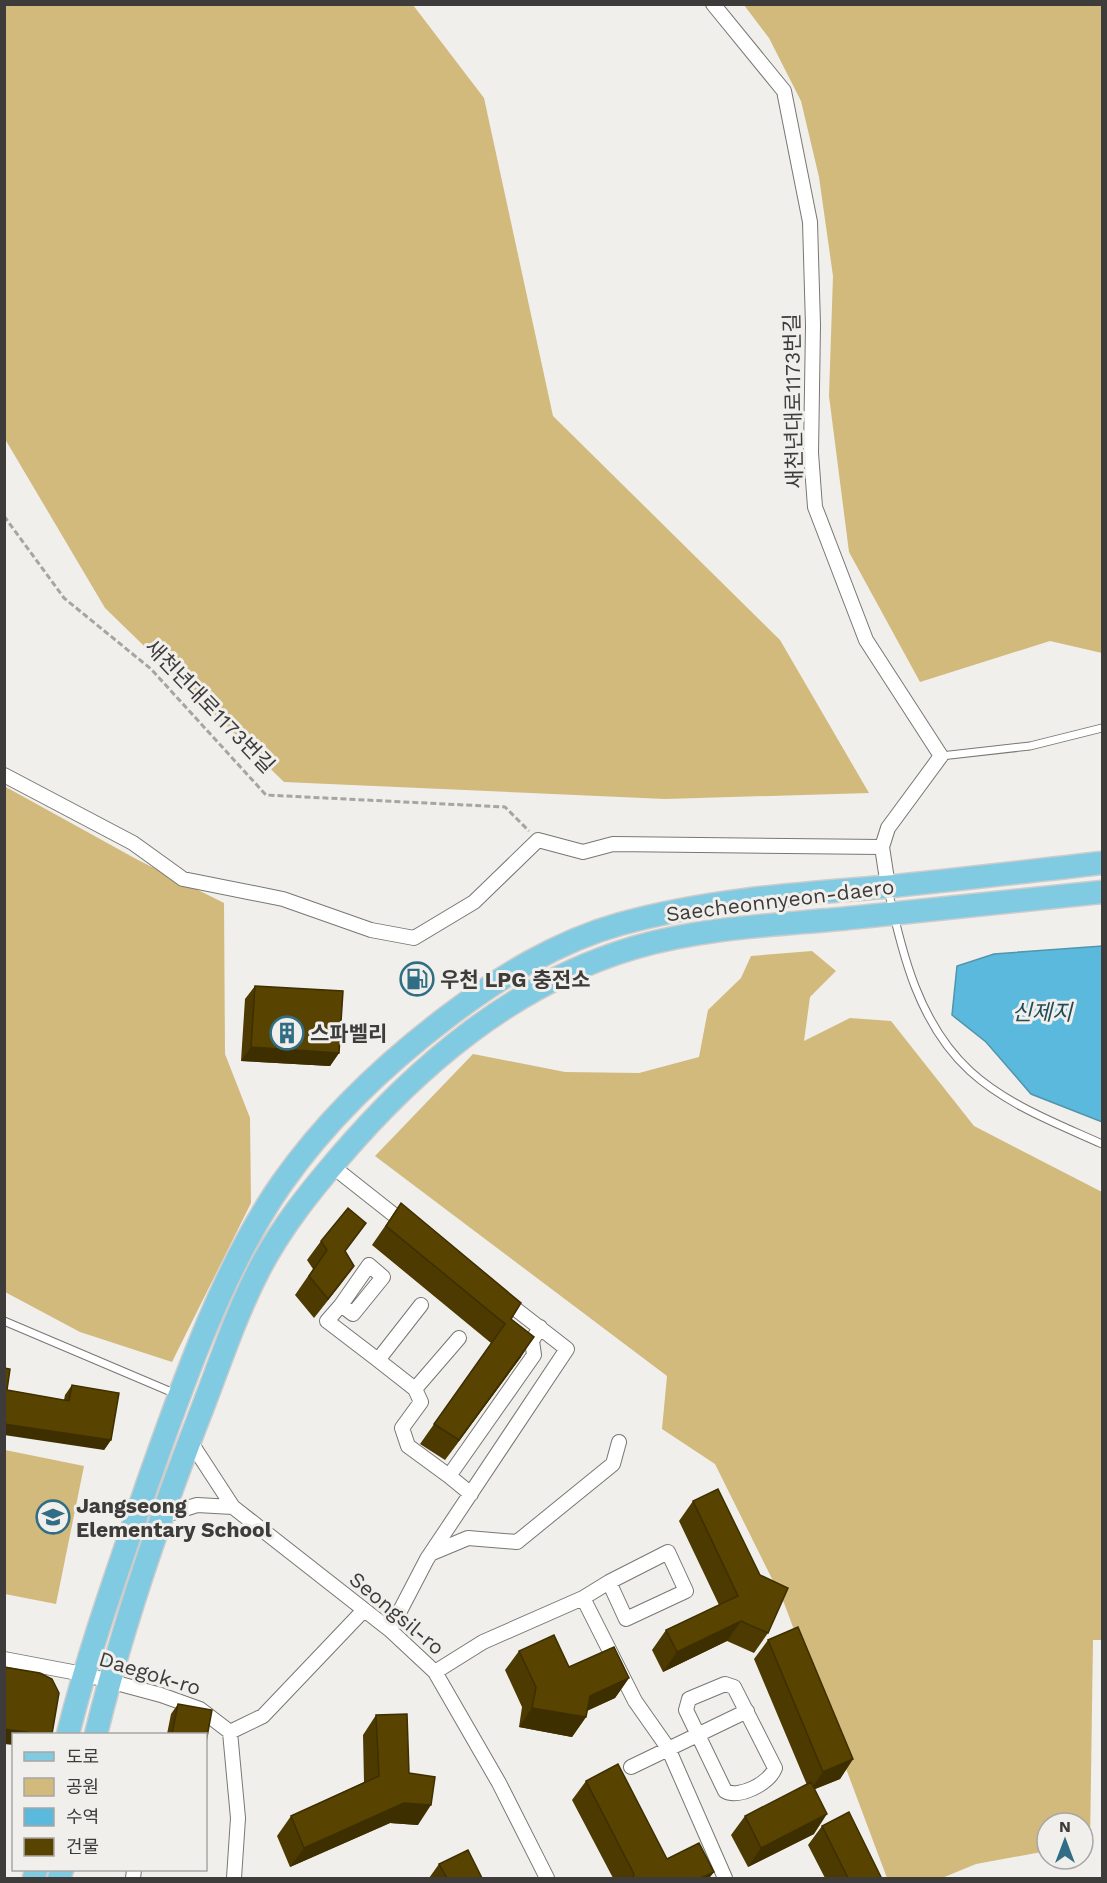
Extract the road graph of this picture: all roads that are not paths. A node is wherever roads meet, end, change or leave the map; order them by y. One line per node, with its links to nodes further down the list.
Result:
1 (713, 4): 3 (street, 새천년대로1173번길)
2 (1102, 728): 3 (lane)
3 (941, 756): 5 (street)
4 (4, 775): 5 (street)
5 (882, 847): 8 (street)
6 (1102, 863): 7 (main road, Saecheonnyeon-daero)
7 (1009, 873): 8 (main road, Saecheonnyeon-daero); 11 (main road)
8 (888, 886): 10 (main road, Saecheonnyeon-daero); 12 (lane)
9 (1102, 892): 11 (main road, Saecheonnyeon-daero)
10 (801, 894): 13 (main road); 25 (main road, Saecheonnyeon-daero)
11 (1012, 902): 12 (main road, Saecheonnyeon-daero)
12 (894, 914): 13 (main road, Saecheonnyeon-daero); 14 (lane)
13 (805, 922): 15 (main road, Saecheonnyeon-daero)
14 (1102, 1144)
15 (332, 1166): 16 (street); 26 (main road, Saecheonnyeon-daero)
16 (417, 1232)
17 (492, 1291): 21 (street)
18 (341, 1305): 23 (street)
19 (421, 1305): 23 (street)
20 (4, 1321): 25 (lane)
21 (540, 1328): 28 (street); 29 (street)
22 (459, 1338): 24 (street)
23 (378, 1360): 24 (street)
24 (415, 1389): 28 (street)
25 (179, 1395): 31 (main road, Saecheonnyeon-daero)
26 (190, 1441): 30 (street, Seongsil-ro); 32 (main road, Saecheonnyeon-daero)
27 (619, 1442): 33 (street)
28 (450, 1476): 29 (street)
29 (471, 1494): 33 (street)
30 (232, 1507): 32 (street); 36 (street, Seongsil-ro)
31 (138, 1510): 32 (street); 40 (main road, Saecheonnyeon-daero)
32 (160, 1518): 41 (main road, Saecheonnyeon-daero)
33 (430, 1554): 37 (street)
34 (609, 1582): 34 (street); 35 (street)
35 (583, 1599): 39 (street); 47 (street)
36 (363, 1611): 37 (street, Seongsil-ro); 43 (street)
37 (390, 1630): 39 (street, Seongsil-ro)
38 (4, 1659): 40 (street, Daegok-ro)
39 (435, 1672): 50 (street, Seongsil-ro)
40 (83, 1674): 41 (street, Daegok-ro); 44 (main road, Saecheonnyeon-daero)
41 (109, 1681): 43 (street, Daegok-ro); 45 (main road, Saecheonnyeon-daero)
42 (747, 1711): 46 (street); 46 (street); 46 (street)
43 (230, 1732): 49 (street)
44 (68, 1733)
45 (96, 1733)
46 (699, 1735): 47 (street)
47 (668, 1748): 48 (street); 51 (street)
48 (631, 1767)
49 (234, 1878)
50 (547, 1878)
51 (725, 1878)

